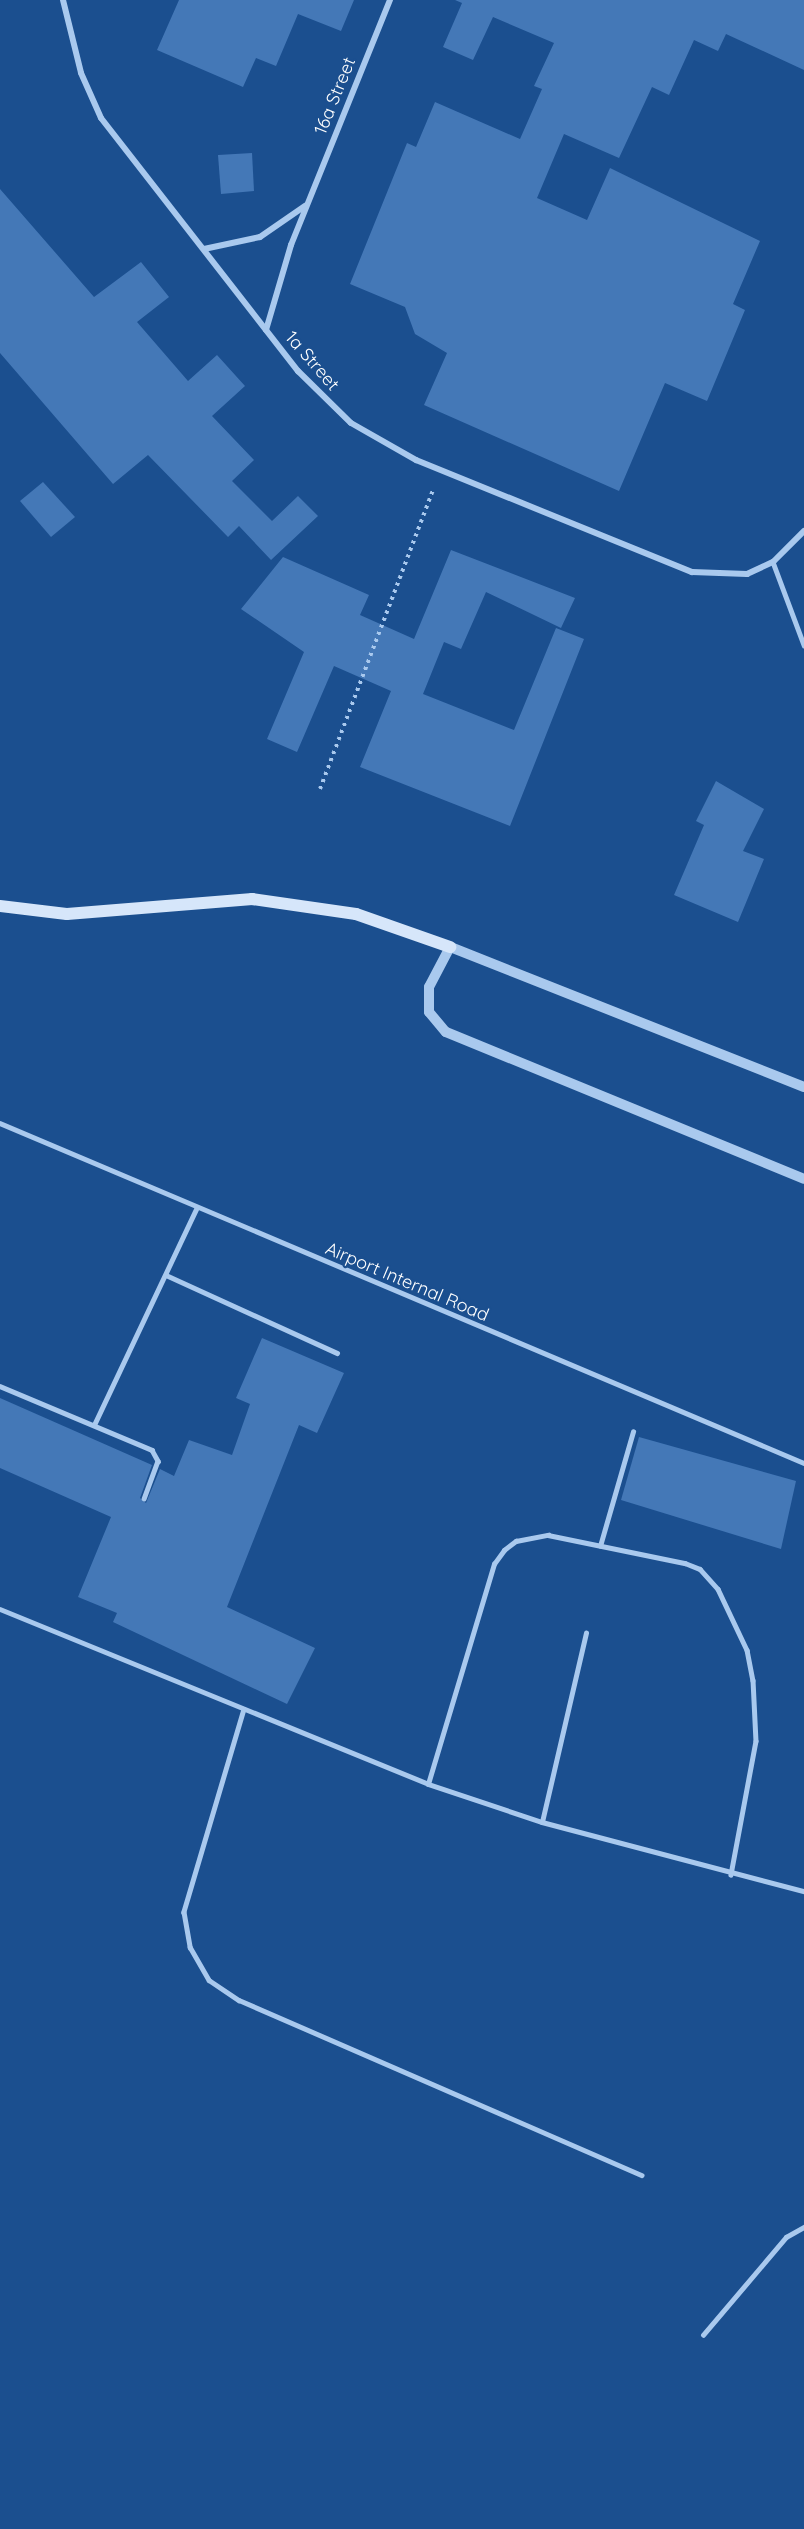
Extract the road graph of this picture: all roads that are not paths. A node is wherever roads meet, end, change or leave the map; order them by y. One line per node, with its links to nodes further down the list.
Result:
1 (63, 0): 4 (street, 1a Street)
2 (390, 0): 3 (street, 16a Street)
3 (308, 204): 4 (street); 5 (street, 16a Street)
4 (204, 249): 5 (street, 1a Street)
5 (266, 330): 7 (street, 1a Street)
6 (804, 531): 7 (street)
7 (773, 562): 8 (lane)
8 (804, 645)
9 (0, 906): 10 (main road)
10 (450, 946): 11 (street); 13 (street)
11 (804, 1087)
12 (0, 1123): 14 (lane, Airport Internal Road)
13 (804, 1179)
14 (196, 1209): 15 (lane); 20 (lane, Airport Internal Road)
15 (166, 1275): 16 (lane); 18 (lane)
16 (337, 1353)
17 (0, 1386): 18 (lane)
18 (94, 1425): 21 (lane)
19 (633, 1432): 22 (lane)
20 (804, 1463)
21 (144, 1499)
22 (600, 1546): 26 (lane); 28 (lane)
23 (0, 1609): 25 (lane)
24 (586, 1633): 27 (lane)
25 (244, 1709): 26 (lane); 30 (lane)
26 (428, 1784): 27 (lane)
27 (542, 1822): 28 (lane)
28 (731, 1875): 29 (lane)
29 (804, 1891)
30 (642, 2175)
31 (804, 2227): 32 (lane)
32 (703, 2335)

